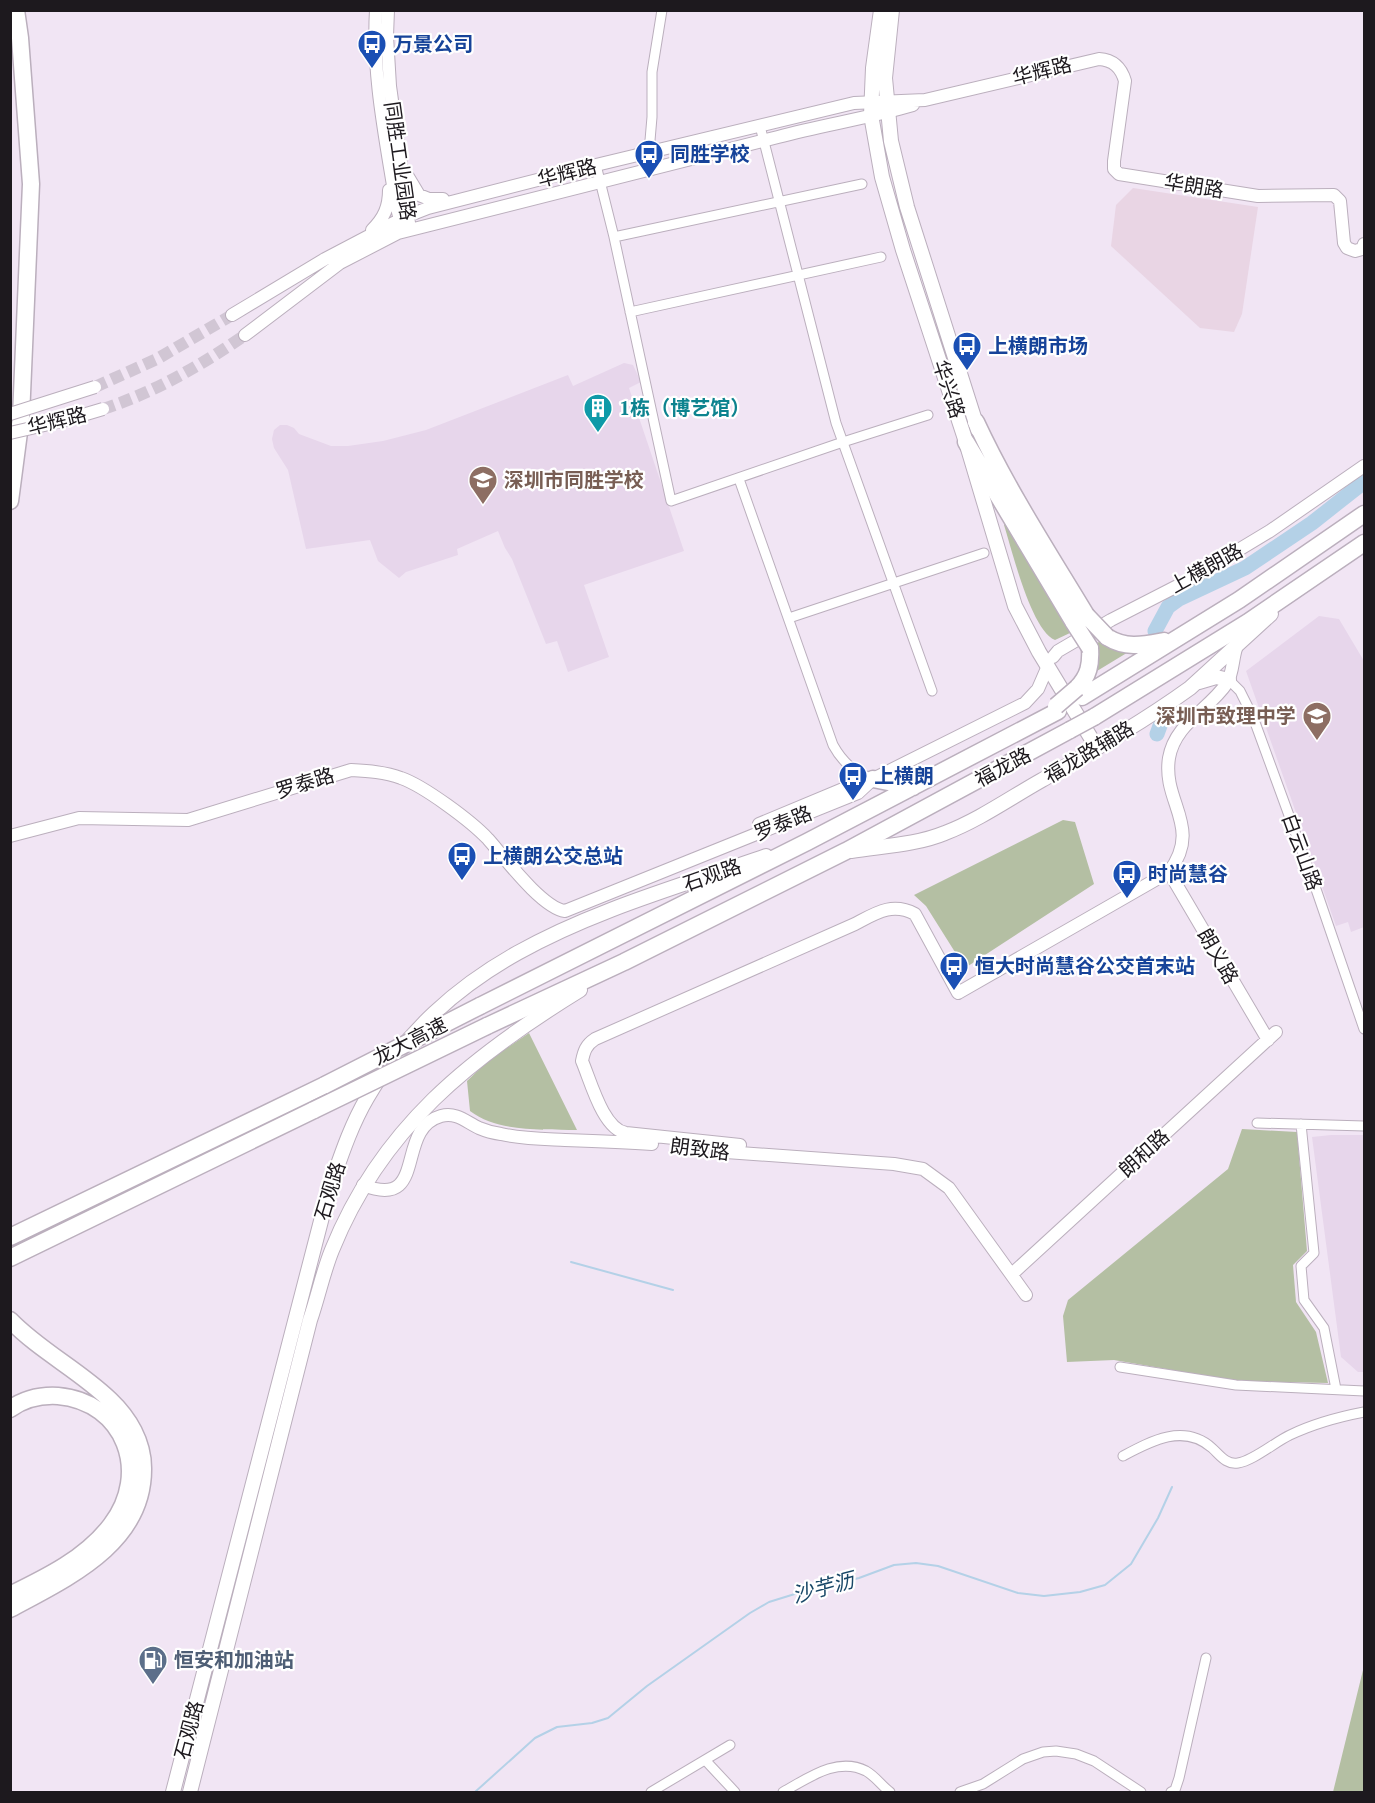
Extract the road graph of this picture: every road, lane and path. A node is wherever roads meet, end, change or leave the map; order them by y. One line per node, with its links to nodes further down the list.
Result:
1 (16, 10): 34 (highway)
2 (376, 10): 15 (street, 同胜工业园路)
3 (388, 10): 15 (street, 同胜工业园路)
4 (662, 10): 14 (street)
5 (881, 10): 9 (main road, 华兴路)
6 (892, 10): 10 (main road, 华兴路)
7 (1089, 60): 8 (street, 华辉路); 25 (street, 华朗路)
8 (925, 100): 10 (street, 华辉路); 10 (street, 华辉路)
9 (871, 101): 10 (street, 华辉路); 11 (main road, 华兴路); 12 (street, 华辉路)
10 (886, 107): 11 (street, 华辉路); 35 (main road, 华兴路)
11 (871, 115): 13 (street, 华辉路); 38 (main road, 华兴路)
12 (760, 126): 13 (street); 14 (street, 华辉路)
13 (764, 140): 17 (street, 华辉路); 20 (street)
14 (649, 152): 16 (street, 华辉路)
15 (395, 162): 19 (street); 21 (street, 同胜工业园路); 24 (street)
16 (596, 165): 17 (street); 19 (street, 华辉路)
17 (601, 183): 22 (street, 华辉路); 23 (street)
18 (862, 184): 20 (street)
19 (471, 197): 21 (street, 华辉路)
20 (779, 201): 23 (street); 27 (street)
21 (405, 217): 22 (street, 同胜工业园路); 24 (street, 华辉路)
22 (409, 230): 30 (street, 华辉路)
23 (614, 237): 28 (street)
24 (364, 239): 29 (street, 华辉路)
25 (1365, 244)
26 (881, 257): 27 (street)
27 (798, 275): 28 (street); 37 (street)
28 (630, 312): 41 (street)
29 (232, 315)
30 (245, 335)
31 (95, 387): 34 (street, 华辉路, bridge)
32 (103, 409): 36 (street, 华辉路, bridge)
33 (928, 415): 37 (street)
34 (16, 416): 42 (highway)
35 (976, 422): 40 (main road, 华兴路); 49 (highway)
36 (10, 433)
37 (843, 442): 41 (street); 46 (street)
38 (966, 442): 40 (highway); 52 (main road, 华兴路)
39 (1365, 466): 52 (street, 上横朗路)
40 (986, 478): 49 (highway); 52 (main road, 华兴路)
41 (739, 479): 48 (street)
42 (11, 494)
43 (1365, 514): 50 (highway, 福龙路)
44 (1363, 544): 47 (highway, 福龙路)
45 (984, 553): 46 (street)
46 (894, 583): 48 (street); 55 (street)
47 (1298, 588): 51 (main road, 福龙路辅路); 63 (highway, 福龙路, bridge)
48 (789, 618): 59 (street)
49 (1080, 619): 50 (highway, bridge); 56 (highway, bridge)
50 (1173, 639): 56 (highway, 福龙路)
51 (1240, 640): 53 (street); 54 (main road, 福龙路辅路)
52 (1050, 662): 58 (main road, 华兴路); 59 (street, 罗泰路)
53 (1229, 680): 54 (main road); 57 (street); 66 (street, 白云山路)
54 (1190, 688): 57 (street); 58 (main road, 福龙路辅路)
55 (932, 691)
56 (1079, 693): 60 (highway, 福龙路)
57 (1205, 705): 64 (street)
58 (1097, 748): 63 (main road, 福龙路辅路)
59 (873, 779): 60 (highway); 61 (street, 罗泰路)
60 (912, 787): 62 (highway, 福龙路)
61 (10, 836)
62 (807, 842): 73 (highway, 龙大高速, bridge); 87 (main road, 石观路)
63 (846, 851): 65 (highway, 福龙路)
64 (1169, 872): 67 (street, 朗义路); 71 (street)
65 (624, 962): 72 (main road, 石观路); 74 (highway, 龙大高速, bridge)
66 (1365, 1029)
67 (1272, 1036): 75 (street, 朗和路)
68 (1257, 1123): 69 (street)
69 (1301, 1124): 70 (street); 79 (street)
70 (1365, 1126)
71 (740, 1145)
72 (363, 1185): 75 (street, 朗致路); 88 (main road, 石观路)
73 (13, 1236)
74 (14, 1256)
75 (1012, 1274): 76 (street, 朗致路)
76 (1026, 1295)
77 (10, 1320): 85 (highway)
78 (1120, 1367): 79 (street)
79 (1336, 1389): 80 (street)
80 (1365, 1391)
81 (10, 1409): 84 (highway)
82 (1365, 1412): 83 (street)
83 (1124, 1456)
84 (10, 1595)
85 (10, 1609)
86 (1206, 1658): 99 (street)
87 (196, 1703): 88 (main road); 91 (main road, 石观路)
88 (211, 1706): 92 (main road, 石观路)
89 (730, 1745): 90 (street)
90 (706, 1761): 93 (street); 94 (street)
91 (173, 1792)
92 (190, 1792)
93 (651, 1792)
94 (735, 1792)
95 (783, 1792): 96 (street)
96 (890, 1792)
97 (960, 1792): 98 (street)
98 (1141, 1792)
99 (1171, 1792)

